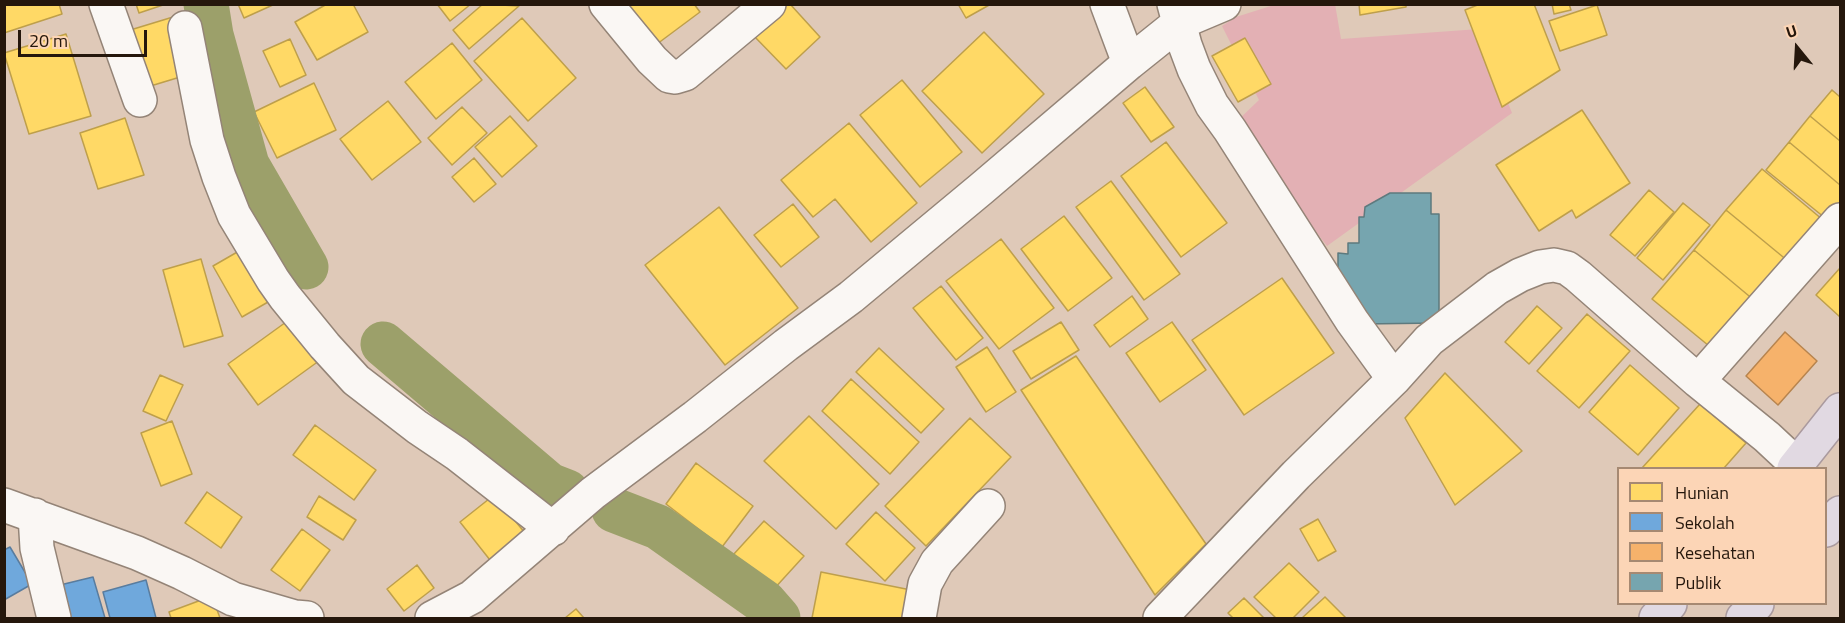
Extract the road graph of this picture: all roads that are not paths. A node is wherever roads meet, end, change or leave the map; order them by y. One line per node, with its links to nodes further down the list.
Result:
1 (106, 4): 9 (street)
2 (606, 4): 3 (street)
3 (769, 4)
4 (1107, 4): 8 (street)
5 (1224, 4): 6 (street)
6 (1177, 14): 8 (street); 11 (street)
7 (184, 28): 19 (street)
8 (1129, 63): 19 (street)
9 (140, 100)
10 (1840, 220): 12 (street)
11 (1394, 379): 12 (street); 27 (street)
12 (1698, 381): 14 (street)
13 (1840, 410): 14 (highway)
14 (1795, 467)
15 (4, 504): 18 (street)
16 (988, 506): 26 (street)
17 (1840, 513): 20 (highway)
18 (35, 515): 23 (street); 24 (street)
19 (553, 529): 25 (street)
20 (1827, 529)
21 (1668, 605): 28 (highway)
22 (1755, 605): 29 (highway)
23 (54, 618)
24 (307, 618)
25 (432, 618)
26 (919, 618)
27 (1160, 618)
28 (1656, 618)
29 (1743, 618)

